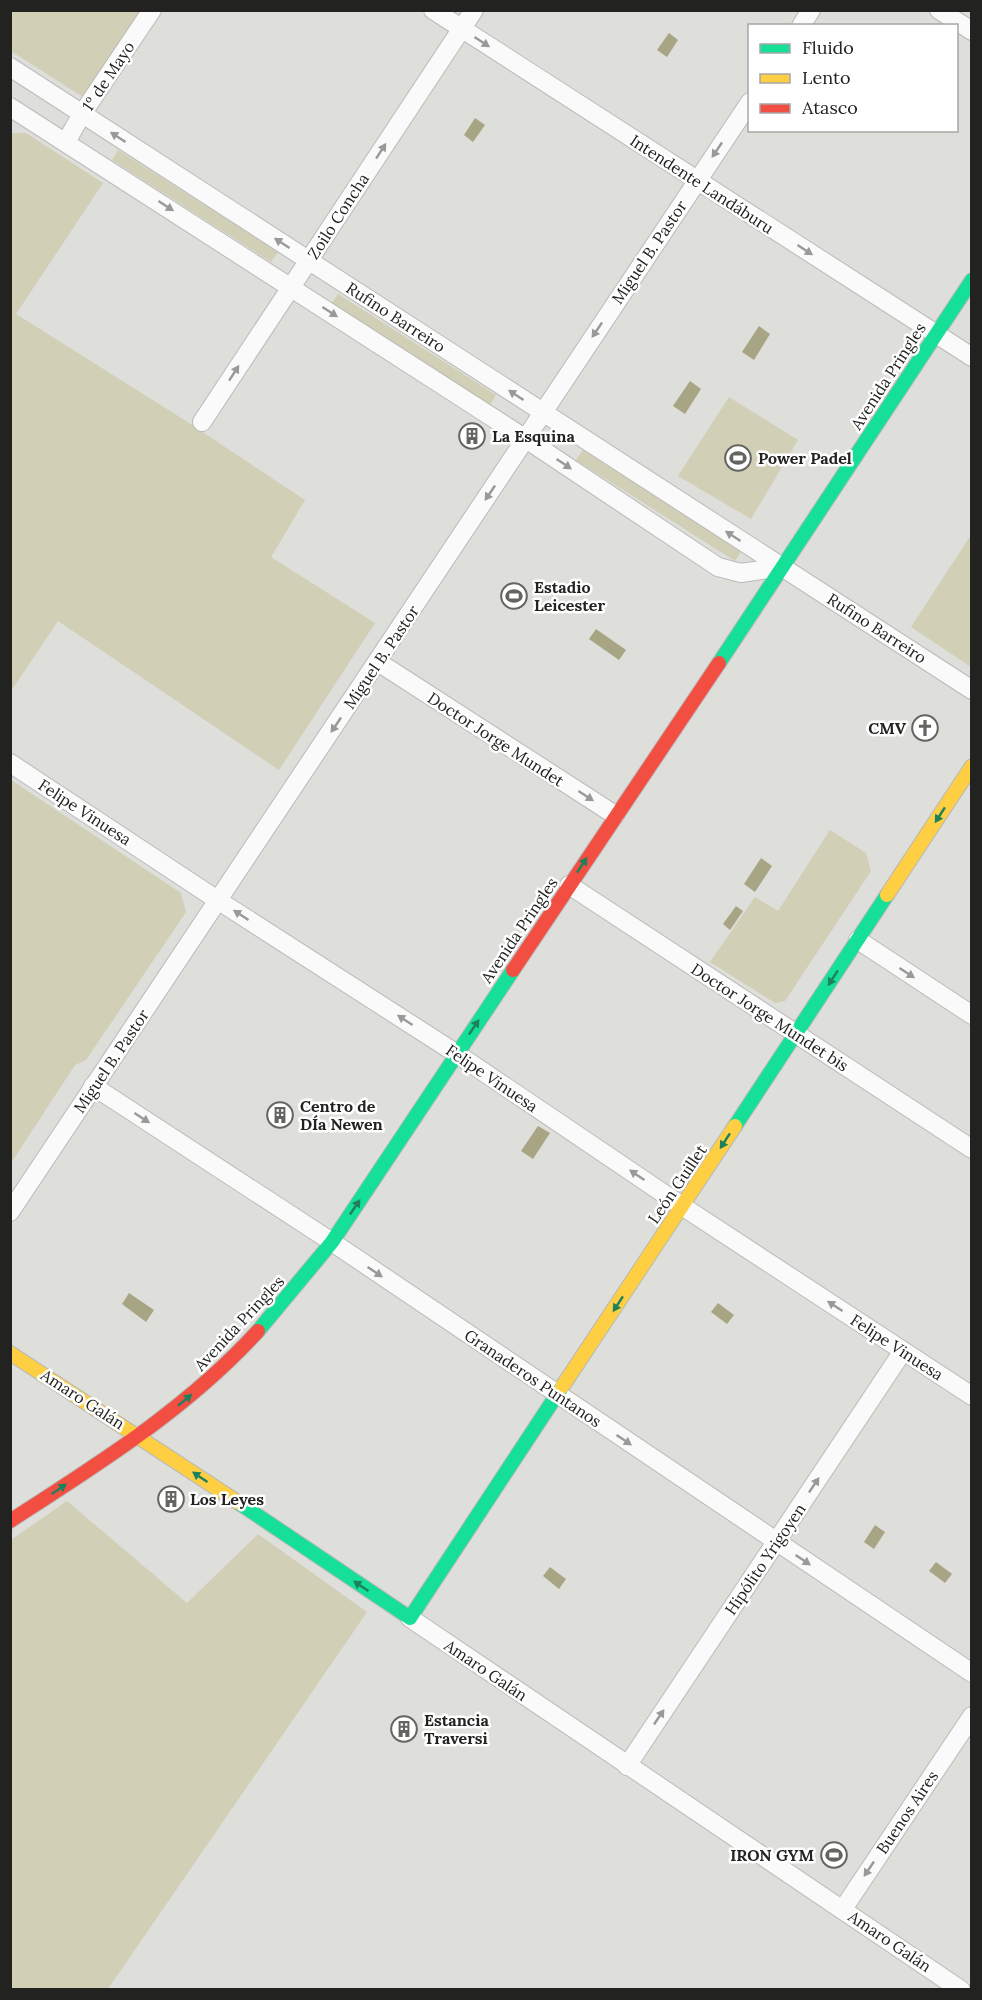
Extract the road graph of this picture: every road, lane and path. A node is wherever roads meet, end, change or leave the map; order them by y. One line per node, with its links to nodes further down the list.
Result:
1 (152, 10): 12 (street, 1º de Mayo)
2 (433, 10): 7 (street, Intendente Landáburu)
3 (474, 10): 7 (street, Zoilo Concha)
4 (811, 10): 6 (street)
5 (939, 10): 8 (street)
6 (802, 24)
7 (462, 29): 14 (street, Intendente Landáburu, one-way to 14); 15 (street, Zoilo Concha, one-way to 7)
8 (972, 31)
9 (10, 67): 12 (street, Rufino Barreiro)
10 (748, 105): 14 (street, Miguel B. Pastor, one-way to 14)
11 (10, 107): 13 (street, Rufino Barreiro)
12 (82, 114): 13 (street, 1º de Mayo); 15 (street, Rufino Barreiro, one-way to 12)
13 (66, 142): 17 (street, Rufino Barreiro, one-way to 17)
14 (696, 180): 18 (street, Intendente Landáburu, one-way to 18); 20 (street, Miguel B. Pastor, one-way to 20)
15 (309, 261): 17 (street, Zoilo Concha); 20 (street, Rufino Barreiro, one-way to 15)
16 (972, 280): 18 (main road, Avenida Pringles)
17 (291, 287): 21 (street, Zoilo Concha, one-way to 17); 22 (street, Rufino Barreiro, one-way to 22)
18 (935, 334): 19 (street, Intendente Landáburu); 23 (main road, Avenida Pringles)
19 (972, 357)
20 (542, 412): 22 (street, Miguel B. Pastor); 23 (street, Rufino Barreiro, one-way to 20)
21 (202, 422)
22 (526, 439): 23 (street, Rufino Barreiro, one-way to 23); 24 (street, Miguel B. Pastor, one-way to 24)
23 (782, 567): 25 (street, Rufino Barreiro); 28 (main road, Avenida Pringles)
24 (378, 662): 28 (street, Doctor Jorge Mundet, one-way to 28); 30 (street, Miguel B. Pastor, one-way to 30)
25 (972, 690)
26 (10, 763): 30 (street, Felipe Vinuesa)
27 (972, 766): 31 (main road, León Guillet, one-way to 31)
28 (615, 815): 29 (main road, Avenida Pringles, one-way to 28)
29 (569, 885): 33 (street, Doctor Jorge Mundet bis); 34 (main road, Avenida Pringles, one-way to 29)
30 (219, 901): 34 (street, Felipe Vinuesa, one-way to 30); 35 (street, Miguel B. Pastor)
31 (858, 940): 32 (street, one-way to 32); 33 (main road, León Guillet, one-way to 33)
32 (972, 1015)
33 (796, 1034): 36 (street, Doctor Jorge Mundet bis); 37 (main road, León Guillet, one-way to 37)
34 (457, 1054): 37 (street, Felipe Vinuesa, one-way to 34); 39 (main road, Avenida Pringles, one-way to 34)
35 (93, 1086): 38 (street, Miguel B. Pastor); 39 (street, Granaderos Puntanos, one-way to 39)
36 (972, 1149)
37 (682, 1206): 40 (street, Felipe Vinuesa, one-way to 37); 42 (main road, León Guillet, one-way to 42)
38 (10, 1212)
39 (332, 1242): 42 (street, Granaderos Puntanos, one-way to 42); 44 (main road, Avenida Pringles, one-way to 39)
40 (903, 1351): 43 (street, Felipe Vinuesa); 46 (street, Hipólito Yrigoyen, one-way to 40)
41 (10, 1353): 44 (main road, Amaro Galán)
42 (558, 1395): 46 (street, Granaderos Puntanos, one-way to 46); 47 (main road, León Guillet)
43 (972, 1396)
44 (139, 1436): 45 (main road, Avenida Pringles, one-way to 44); 47 (main road, Amaro Galán, one-way to 44)
45 (10, 1521)
46 (776, 1542): 48 (street, Granaderos Puntanos, one-way to 48); 50 (street, Hipólito Yrigoyen, one-way to 46)
47 (410, 1618): 50 (street, Amaro Galán)
48 (972, 1673)
49 (972, 1716): 51 (street, Buenos Aires, one-way to 51)
50 (627, 1766): 51 (street, Amaro Galán)
51 (843, 1909): 52 (street, Amaro Galán)
52 (961, 1989)

